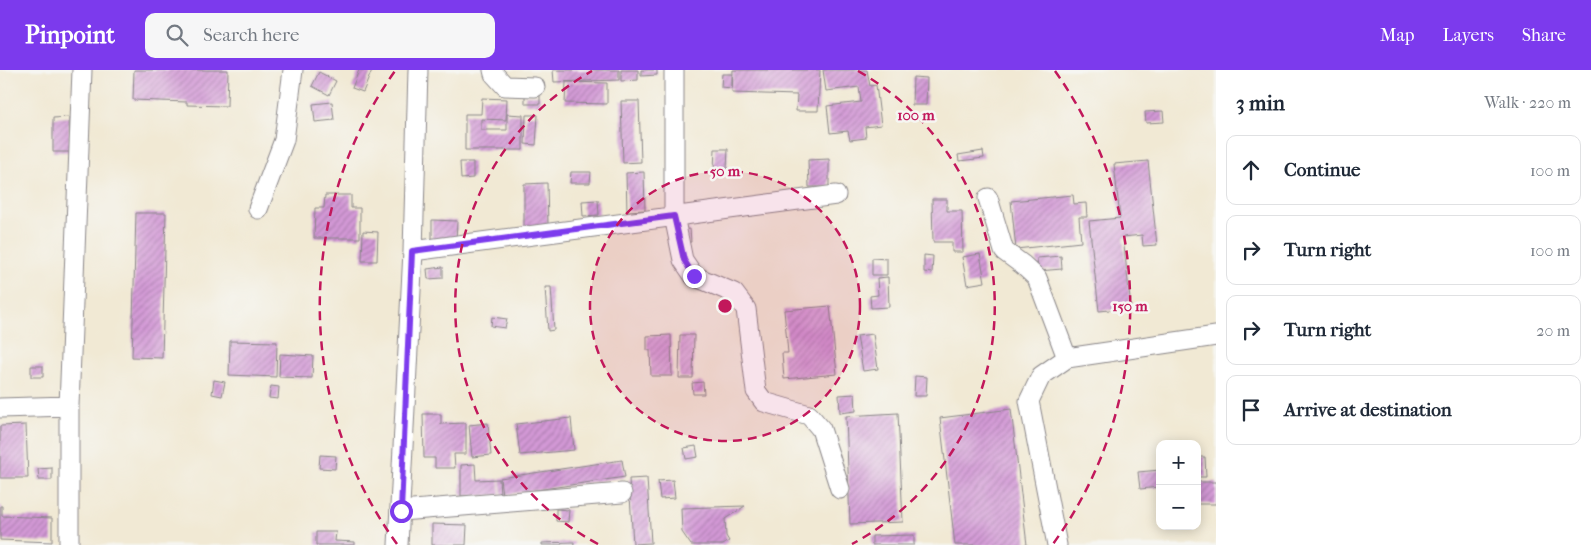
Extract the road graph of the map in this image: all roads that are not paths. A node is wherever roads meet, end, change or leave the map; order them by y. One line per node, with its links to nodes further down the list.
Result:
1 (82, 70): 14 (street)
2 (293, 70): 9 (street)
3 (418, 70): 11 (street)
4 (493, 70): 6 (street)
5 (674, 70): 10 (street)
6 (535, 87)
7 (836, 195): 10 (street)
8 (988, 198): 13 (street)
9 (258, 209)
10 (674, 216): 11 (street); 16 (street)
11 (412, 251): 18 (street)
12 (1216, 336): 13 (street)
13 (1067, 358): 21 (street)
14 (69, 406): 15 (street); 19 (street)
15 (0, 408)
16 (840, 489)
17 (622, 493): 18 (street)
18 (401, 511): 20 (street)
19 (69, 545)
20 (398, 545)
21 (1057, 545)

